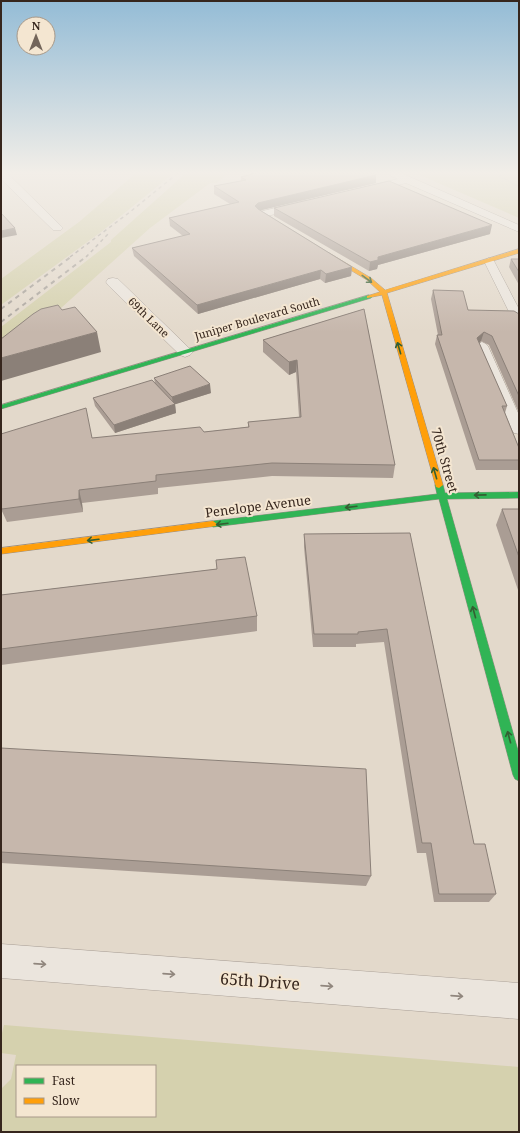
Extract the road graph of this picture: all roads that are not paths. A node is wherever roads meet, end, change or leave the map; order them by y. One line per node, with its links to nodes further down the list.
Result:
1 (55, 226): 3 (street)
2 (510, 226): 4 (street)
3 (57, 228)
4 (519, 230)
5 (321, 250): 9 (street, one-way to 9)
6 (519, 251): 7 (street, Juniper Boulevard South)
7 (488, 261): 9 (street, Juniper Boulevard South); 10 (lane)
8 (114, 282): 12 (street, 69th Lane)
9 (384, 293): 12 (street, Juniper Boulevard South); 16 (street, 70th Street, one-way to 9)
10 (519, 320)
11 (482, 346): 14 (lane)
12 (185, 352): 13 (street, Juniper Boulevard South)
13 (1, 407)
14 (519, 430)
15 (519, 495): 16 (street, Penelope Avenue, one-way to 16)
16 (441, 496): 17 (street, Penelope Avenue, one-way to 17); 18 (street, 70th Street, one-way to 16)
17 (1, 552)
18 (519, 774)
19 (1, 961): 20 (street, 65th Drive, one-way to 20)
20 (519, 1001)

